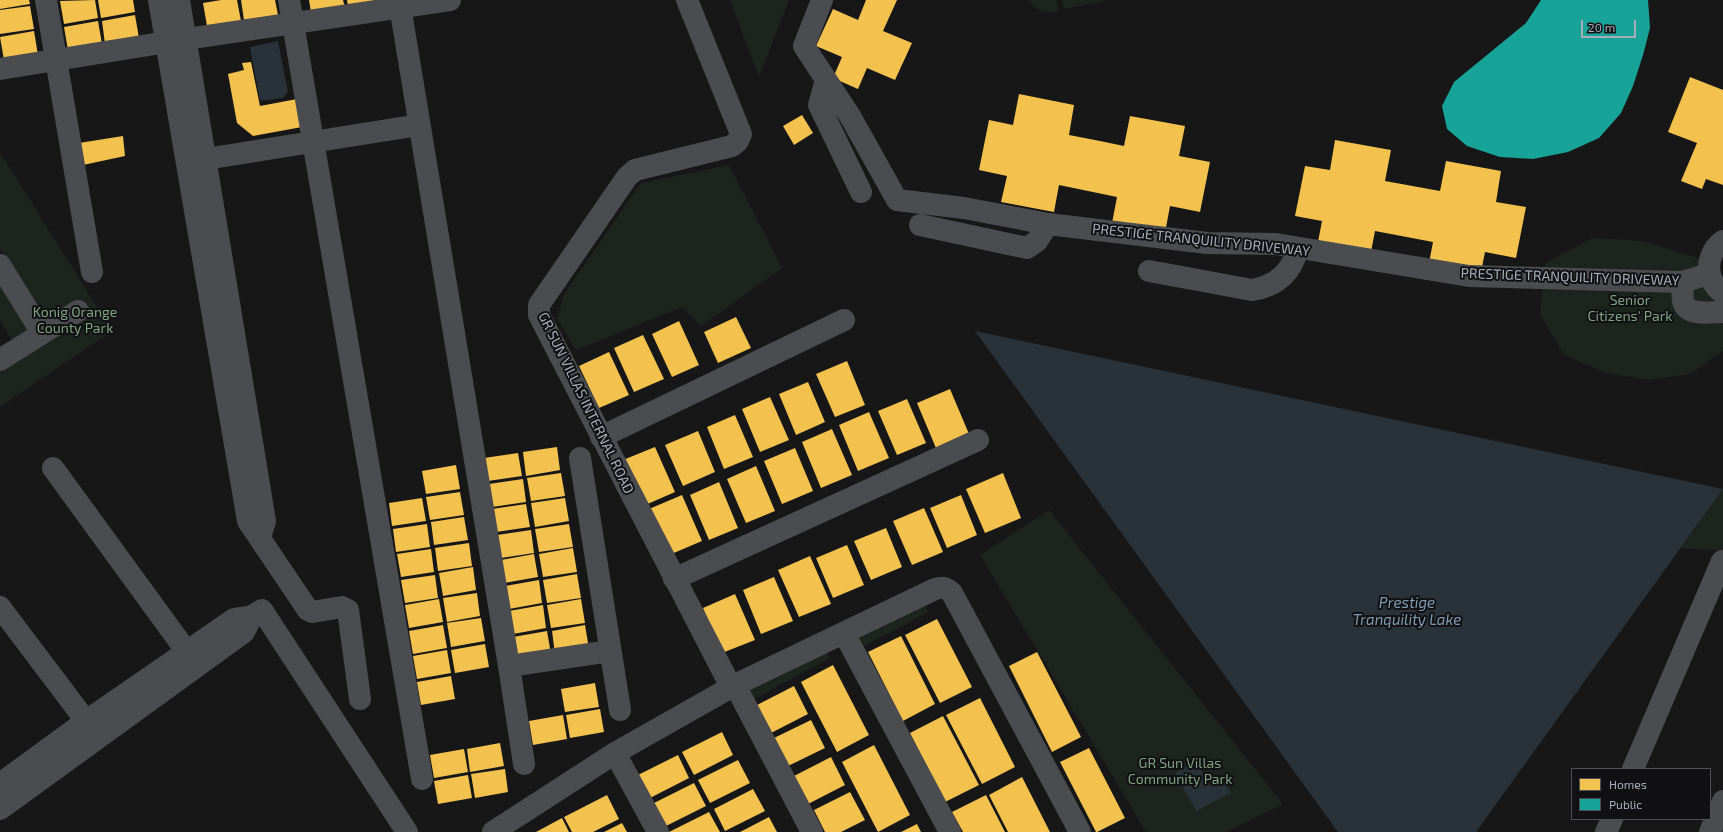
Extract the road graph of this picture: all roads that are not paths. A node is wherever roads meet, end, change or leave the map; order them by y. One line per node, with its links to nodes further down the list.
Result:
1 (46, 0): 11 (street)
2 (160, 0): 10 (street)
3 (179, 0): 10 (street)
4 (289, 0): 9 (street)
5 (450, 0): 8 (street)
6 (687, 0): 33 (street, GR SUN VILLAS INTERNAL ROAD)
7 (822, 0): 13 (street, PRESTIGE TRANQUILITY DRIVEWAY)
8 (399, 4): 9 (street); 14 (street)
9 (293, 23): 10 (street); 15 (street)
10 (176, 40): 11 (street); 16 (street)
11 (56, 60): 12 (street); 24 (street)
12 (0, 68)
13 (826, 80): 17 (street); 18 (street, PRESTIGE TRANQUILITY DRIVEWAY)
14 (419, 125): 15 (street); 44 (street)
15 (312, 141): 16 (street); 52 (street)
16 (197, 160): 46 (street)
17 (861, 192)
18 (1048, 224): 19 (street); 21 (street, PRESTIGE TRANQUILITY DRIVEWAY)
19 (920, 225)
20 (1723, 241): 25 (street)
21 (1298, 248): 23 (street); 26 (street, PRESTIGE TRANQUILITY DRIVEWAY)
22 (0, 265): 31 (street)
23 (1149, 271)
24 (92, 272)
25 (1709, 274): 26 (street, PRESTIGE TRANQUILITY DRIVEWAY); 27 (street)
26 (1682, 282): 29 (street)
27 (1723, 293)
28 (78, 311): 31 (street)
29 (1723, 312)
30 (844, 320): 33 (street)
31 (42, 333): 32 (street)
32 (0, 360)
33 (601, 437): 38 (street, GR SUN VILLAS INTERNAL ROAD)
34 (978, 440): 38 (street)
35 (580, 458): 42 (street)
36 (53, 468): 43 (street)
37 (1722, 561): 51 (street)
38 (674, 579): 45 (street, GR SUN VILLAS INTERNAL ROAD)
39 (0, 607): 48 (street)
40 (252, 616): 43 (street); 55 (street); 58 (street)
41 (844, 632): 45 (street); 61 (street); 62 (street)
42 (610, 651): 44 (street); 47 (street)
43 (187, 652): 48 (street)
44 (509, 666): 50 (street)
45 (733, 686): 49 (street); 60 (street, GR SUN VILLAS INTERNAL ROAD)
46 (360, 699)
47 (620, 710)
48 (86, 721): 53 (street)
49 (616, 753): 57 (street); 59 (street)
50 (524, 764)
51 (1633, 768)
52 (422, 778)
53 (0, 784)
54 (1723, 801): 64 (street)
55 (0, 809)
56 (1612, 820): 63 (street)
57 (501, 830)
58 (407, 832)
59 (658, 832)
60 (812, 832)
61 (950, 832)
62 (1080, 832)
63 (1606, 832)
64 (1710, 832)

